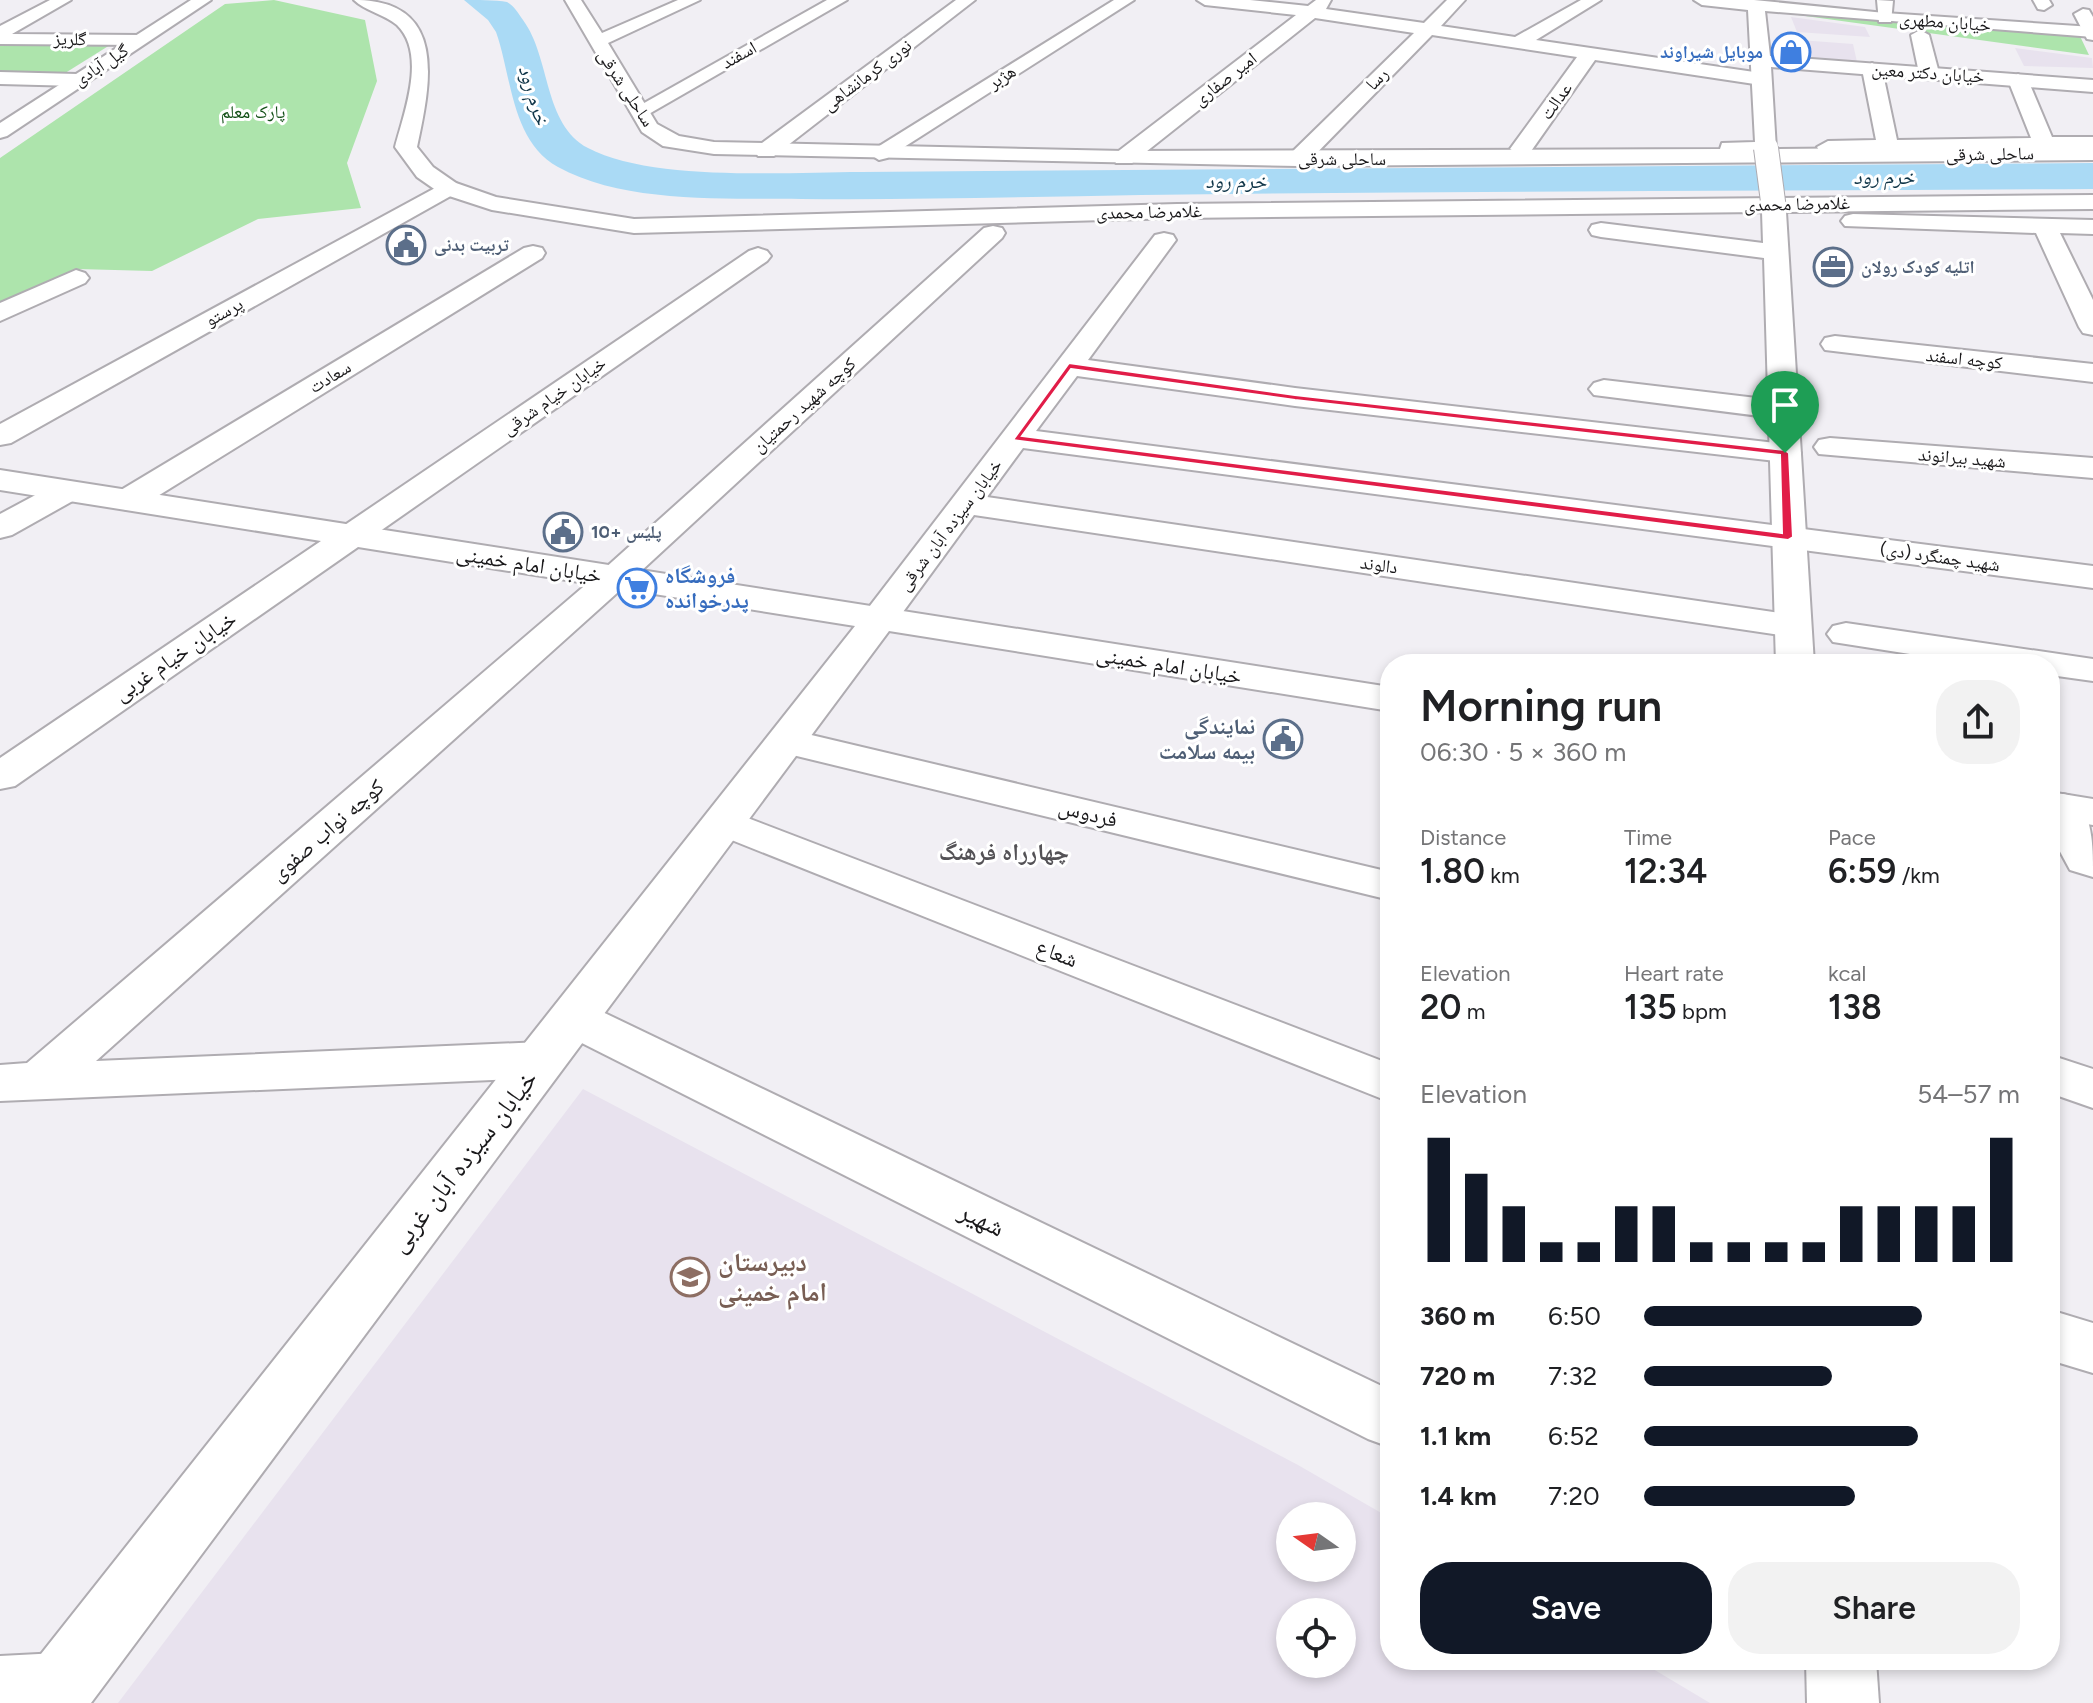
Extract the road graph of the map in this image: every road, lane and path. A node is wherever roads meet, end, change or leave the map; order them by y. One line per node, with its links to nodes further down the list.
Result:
1 (63, 0): 20 (street)
2 (203, 0): 21 (street, گیل آبادی)
3 (362, 0): 46 (street, غلامرضا محمدی)
4 (573, 0): 22 (street, ساحلی شرقی)
5 (692, 0): 22 (street)
6 (839, 0): 32 (street, اسفند)
7 (967, 0): 40 (street, نوری کرمانشاهی)
8 (1126, 0): 41 (street, هژبر)
9 (1205, 0): 14 (street, خیابان دکتر معین)
10 (1457, 0): 17 (street, رسا)
11 (1593, 0): 23 (street)
12 (1702, 0): 13 (street, خیابان مطهری)
13 (1754, 4): 15 (street, خیابان مطهری); 26 (street)
14 (1319, 6): 17 (street, خیابان دکتر معین); 43 (street, امیر صفاری)
15 (1885, 9): 18 (street, خیابان مطهری)
16 (2083, 14): 18 (street)
17 (1426, 30): 23 (street, خیابان دکتر معین); 44 (street, رسا)
18 (2092, 33)
19 (1920, 35): 27 (street)
20 (0, 36): 21 (street, گلریز)
21 (140, 40): 29 (street, گیل آبادی)
22 (596, 42): 32 (street, ساحلی شرقی)
23 (1518, 43): 24 (street, خیابان دکتر معین)
24 (1590, 53): 26 (street, خیابان دکتر معین); 39 (street, عدالت)
25 (1872, 69): 26 (street, خیابان دکتر معین); 27 (street, خیابان دکتر معین); 37 (street)
26 (1762, 70): 38 (street)
27 (1929, 73): 30 (street, خیابان دکتر معین)
28 (0, 78): 29 (street)
29 (77, 80): 33 (street, گیل آبادی)
30 (2018, 80): 31 (street, خیابان دکتر معین); 35 (street)
31 (2093, 86)
32 (640, 111): 40 (street, ساحلی شرقی)
33 (0, 132)
34 (2093, 143): 35 (street)
35 (2044, 144): 37 (street)
36 (1828, 147): 37 (street)
37 (1888, 147)
38 (1766, 148): 39 (street); 54 (street, bridge)
39 (1521, 149): 45 (street)
40 (766, 151): 41 (street, ساحلی شرقی)
41 (879, 153): 43 (street, ساحلی شرقی)
42 (2093, 153): 45 (street, ساحلی شرقی)
43 (1124, 158): 44 (street, ساحلی شرقی)
44 (1298, 159): 45 (street, ساحلی شرقی)
45 (1391, 159)
46 (448, 188): 48 (street, غلامرضا محمدی); 65 (street, پرستو)
47 (2093, 202): 48 (street, غلامرضا محمدی)
48 (1368, 209): 54 (street)
49 (1853, 221): 50 (street)
50 (2045, 227): 51 (street); 59 (street)
51 (2093, 229)
52 (993, 233): 77 (street, کوچه شهید رحمتیان)
53 (1164, 240): 61 (street, خیابان سیزده آبان شرقی)
54 (1775, 252): 64 (street)
55 (533, 253): 72 (street, سعادت)
56 (758, 256): 75 (street, خیابان خیام شرقی)
57 (76, 278): 58 (street)
58 (0, 313)
59 (2093, 327)
60 (1835, 344): 62 (street, کوچه اسفند)
61 (1069, 366): 66 (street, خیابان سیزده آبان شرقی); 68 (street)
62 (2093, 373)
63 (1604, 389): 64 (street)
64 (1783, 410): 68 (street)
65 (0, 436)
66 (1016, 438): 73 (street, خیابان سیزده آبان شرقی); 76 (street, شهید چمنگرد (دی))
67 (1830, 447): 69 (street, شهید بیرانوند)
68 (1785, 453): 76 (street)
69 (2093, 468)
70 (0, 480): 71 (street, خیابان امام خمینی)
71 (67, 491): 72 (street, خیابان امام خمینی); 74 (street)
72 (128, 500): 75 (street, خیابان امام خمینی)
73 (966, 504): 79 (street, خیابان سیزده آبان شرقی); 80 (street, دالوند)
74 (0, 528)
75 (351, 536): 77 (street, خیابان امام خمینی); 88 (street, خیابان خیام غربی)
76 (1788, 537): 78 (street, شهید چمنگرد (دی)); 80 (street)
77 (615, 577): 79 (street, خیابان امام خمینی); 96 (street, کوچه نواب صفوی)
78 (2093, 577)
79 (879, 619): 86 (street, خیابان امام خمینی); 87 (street, خیابان سیزده آبان غربی)
80 (1793, 626): 82 (street)
81 (1846, 634): 83 (street)
82 (1794, 654)
83 (1983, 654)
84 (2060, 665): 85 (street)
85 (2093, 670)
86 (1380, 697)
87 (786, 741): 90 (street, خیابان سیزده آبان غربی); 92 (street, فردوس)
88 (0, 777)
89 (2069, 808): 91 (street)
90 (724, 822): 93 (street, خیابان سیزده آبان غربی); 95 (street, شعاع)
91 (2093, 863)
92 (1380, 884)
93 (557, 1039): 96 (street); 100 (street, شهیر); 102 (street, خیابان سیزده آبان غربی)
94 (2060, 1077): 97 (street)
95 (1380, 1080)
96 (20, 1082)
97 (2093, 1089)
98 (2060, 1338): 99 (street)
99 (2093, 1348)
100 (1380, 1415)
101 (1841, 1670): 103 (street)
102 (35, 1694)
103 (1843, 1703)

